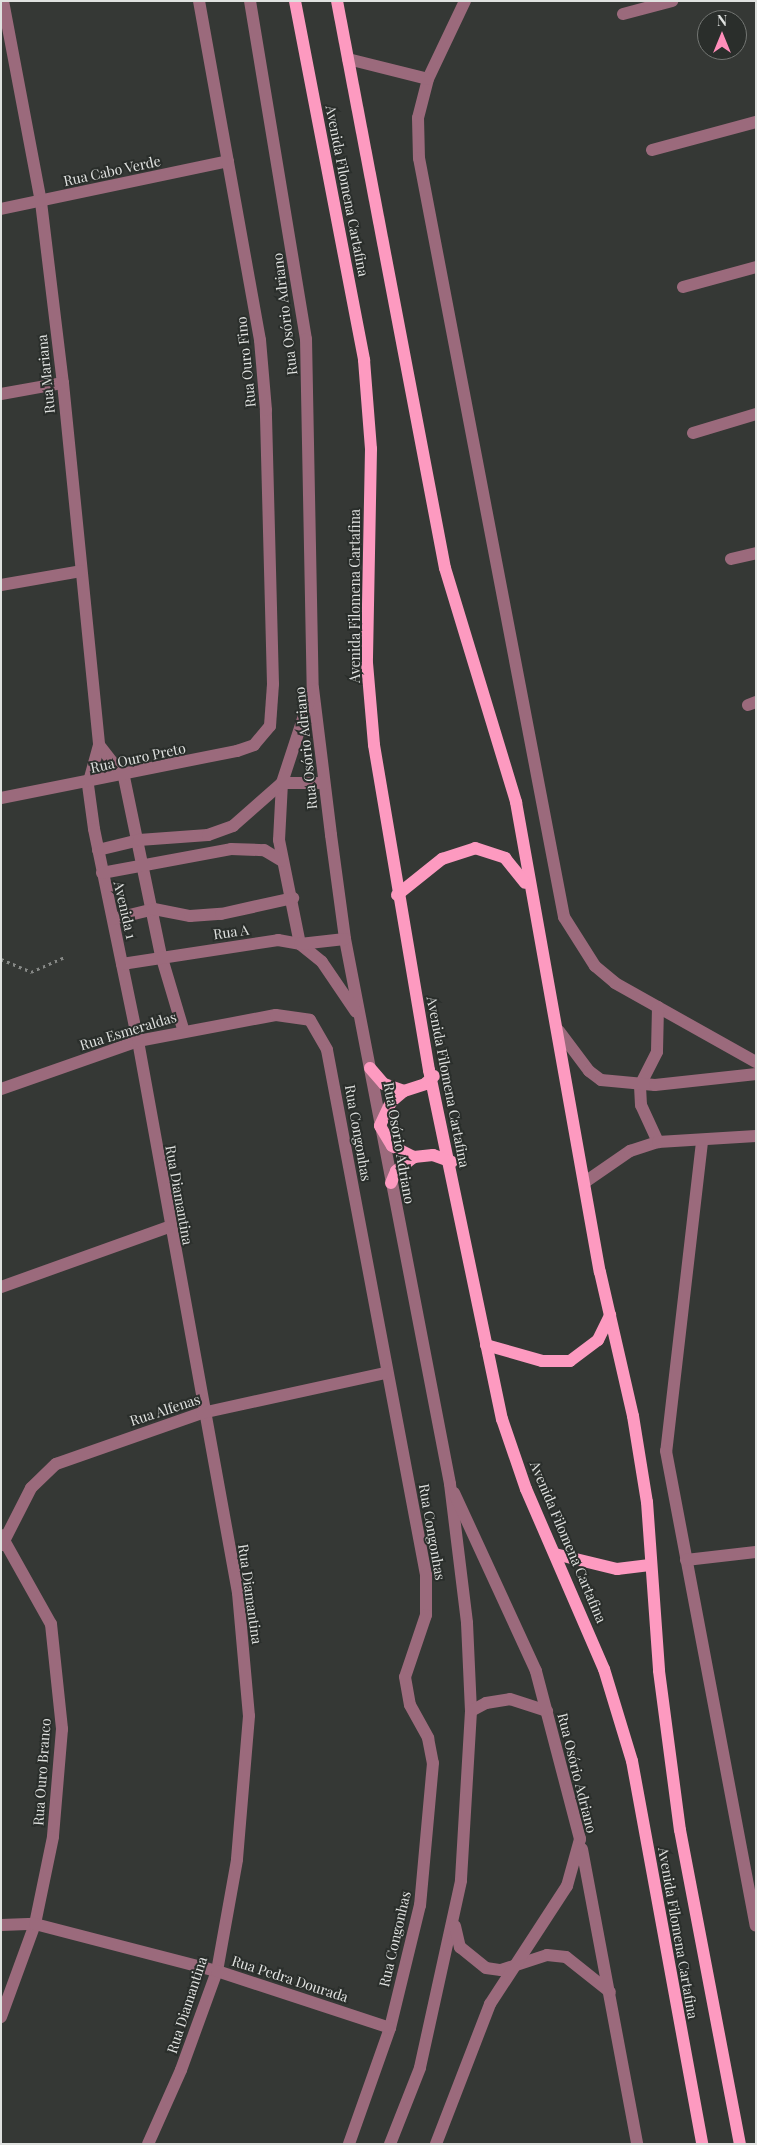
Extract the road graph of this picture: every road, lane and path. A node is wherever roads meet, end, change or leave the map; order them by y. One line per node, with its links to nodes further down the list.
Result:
1 (3, 1): 9 (street, Rua Mariana)
2 (199, 1): 14 (street, Rua Ouro Fino)
3 (250, 1): 27 (street, Rua Osório Adriano)
4 (295, 1): 41 (main road, Avenida Filomena Cartafina)
5 (337, 1): 10 (main road, Avenida Filomena Cartafina)
6 (465, 1): 11 (street)
7 (672, 1): 8 (street)
8 (623, 14)
9 (4, 19): 15 (street, Rua Mariana)
10 (348, 60): 11 (street); 40 (main road, Avenida Filomena Cartafina)
11 (428, 79): 51 (street)
12 (756, 122): 13 (street)
13 (652, 150)
14 (228, 161): 15 (street, Rua Cabo Verde); 28 (street, Rua Ouro Fino)
15 (41, 202): 16 (street, Rua Cabo Verde); 19 (street, Rua Mariana)
16 (1, 209)
17 (756, 267): 18 (street)
18 (683, 287)
19 (63, 383): 20 (street); 25 (street, Rua Mariana)
20 (1, 394)
21 (756, 414): 22 (street)
22 (693, 433)
23 (756, 553): 24 (street)
24 (731, 559)
25 (81, 571): 26 (street); 29 (street, Rua Mariana)
26 (1, 585)
27 (313, 688): 31 (street); 32 (street, Rua Osório Adriano)
28 (270, 726): 30 (street, Rua Ouro Preto)
29 (99, 746): 30 (street); 33 (street, Rua Mariana)
30 (124, 777): 33 (street, Rua Ouro Preto); 35 (street)
31 (282, 783): 32 (street); 35 (street); 37 (street)
32 (324, 783): 45 (street, Rua Osório Adriano)
33 (88, 784): 34 (street, Rua Ouro Preto); 36 (street, Avenida 1)
34 (1, 798)
35 (139, 840): 36 (street); 38 (street)
36 (98, 850): 39 (street, Avenida 1)
37 (282, 861): 38 (street); 42 (street)
38 (144, 865): 39 (street); 43 (street)
39 (102, 873): 44 (street, Avenida 1)
40 (529, 892): 41 (main road); 54 (main road, Avenida Filomena Cartafina)
41 (397, 895): 59 (main road, Avenida Filomena Cartafina)
42 (293, 898): 43 (street, Rua A); 46 (street)
43 (154, 909): 44 (street); 47 (street)
44 (113, 919): 50 (street, Avenida 1)
45 (345, 939): 46 (street, Rua A); 52 (street, Rua Osório Adriano)
46 (300, 944): 47 (street, Rua A); 52 (street)
47 (161, 955): 50 (street, Rua A); 53 (street)
48 (64, 957): 49 (path)
49 (1, 959)
50 (122, 964): 56 (street, Avenida 1)
51 (658, 1008): 57 (street); 61 (street)
52 (361, 1019): 58 (street, Rua Osório Adriano)
53 (183, 1029): 55 (street, Rua Esmeraldas); 56 (street, Rua Esmeraldas)
54 (559, 1031): 61 (street); 71 (main road, Avenida Filomena Cartafina)
55 (320, 1033): 76 (street, Rua Congonhas)
56 (138, 1040): 62 (street, Rua Esmeraldas); 72 (street, Rua Diamantina)
57 (756, 1062)
58 (370, 1068): 63 (main road); 64 (street, Rua Osório Adriano)
59 (429, 1070): 63 (main road); 69 (main road, Avenida Filomena Cartafina)
60 (756, 1074): 61 (street)
61 (640, 1086): 66 (street)
62 (1, 1089)
63 (404, 1091): 64 (main road)
64 (380, 1126): 68 (main road); 70 (street, Rua Osório Adriano)
65 (756, 1136): 67 (street)
66 (658, 1142): 67 (street); 71 (street)
67 (702, 1142): 82 (street)
68 (414, 1157): 69 (main road); 70 (main road)
69 (451, 1178): 75 (main road, Avenida Filomena Cartafina)
70 (391, 1182): 78 (street, Rua Osório Adriano)
71 (585, 1182): 74 (main road, Avenida Filomena Cartafina)
72 (169, 1227): 73 (street); 77 (street, Rua Diamantina)
73 (1, 1287)
74 (610, 1315): 75 (main road); 83 (main road, Avenida Filomena Cartafina)
75 (486, 1345): 81 (main road, Avenida Filomena Cartafina)
76 (386, 1373): 77 (street, Rua Alfenas); 95 (street, Rua Congonhas)
77 (202, 1413): 79 (street, Rua Alfenas); 92 (street, Rua Diamantina)
78 (450, 1484): 84 (street, Rua Osório Adriano); 85 (street, Rua Osório Adriano)
79 (3, 1540): 88 (street, Rua Ouro Branco)
80 (756, 1552): 82 (street)
81 (556, 1554): 83 (main road); 101 (main road, Avenida Filomena Cartafina)
82 (686, 1560): 90 (street)
83 (650, 1565): 102 (main road, Avenida Filomena Cartafina)
84 (471, 1711): 85 (street); 87 (street, Rua Osório Adriano)
85 (547, 1711): 86 (street, Rua Osório Adriano)
86 (580, 1839): 91 (street, Rua Osório Adriano); 93 (street)
87 (454, 1921): 91 (street); 98 (street, Rua Osório Adriano)
88 (35, 1924): 89 (street, Rua Pedra Dourada); 92 (street, Rua Pedra Dourada); 94 (street, Rua Ouro Branco)
89 (1, 1925)
90 (756, 1926)
91 (512, 1967): 93 (street); 99 (street, Rua Osório Adriano)
92 (217, 1971): 95 (street, Rua Pedra Dourada); 96 (street, Rua Diamantina)
93 (610, 1992): 100 (street)
94 (2, 2010)
95 (390, 2028): 97 (street, Rua Congonhas)
96 (148, 2144)
97 (349, 2144)
98 (390, 2144)
99 (436, 2144)
100 (637, 2144)
101 (702, 2144)
102 (740, 2144)

